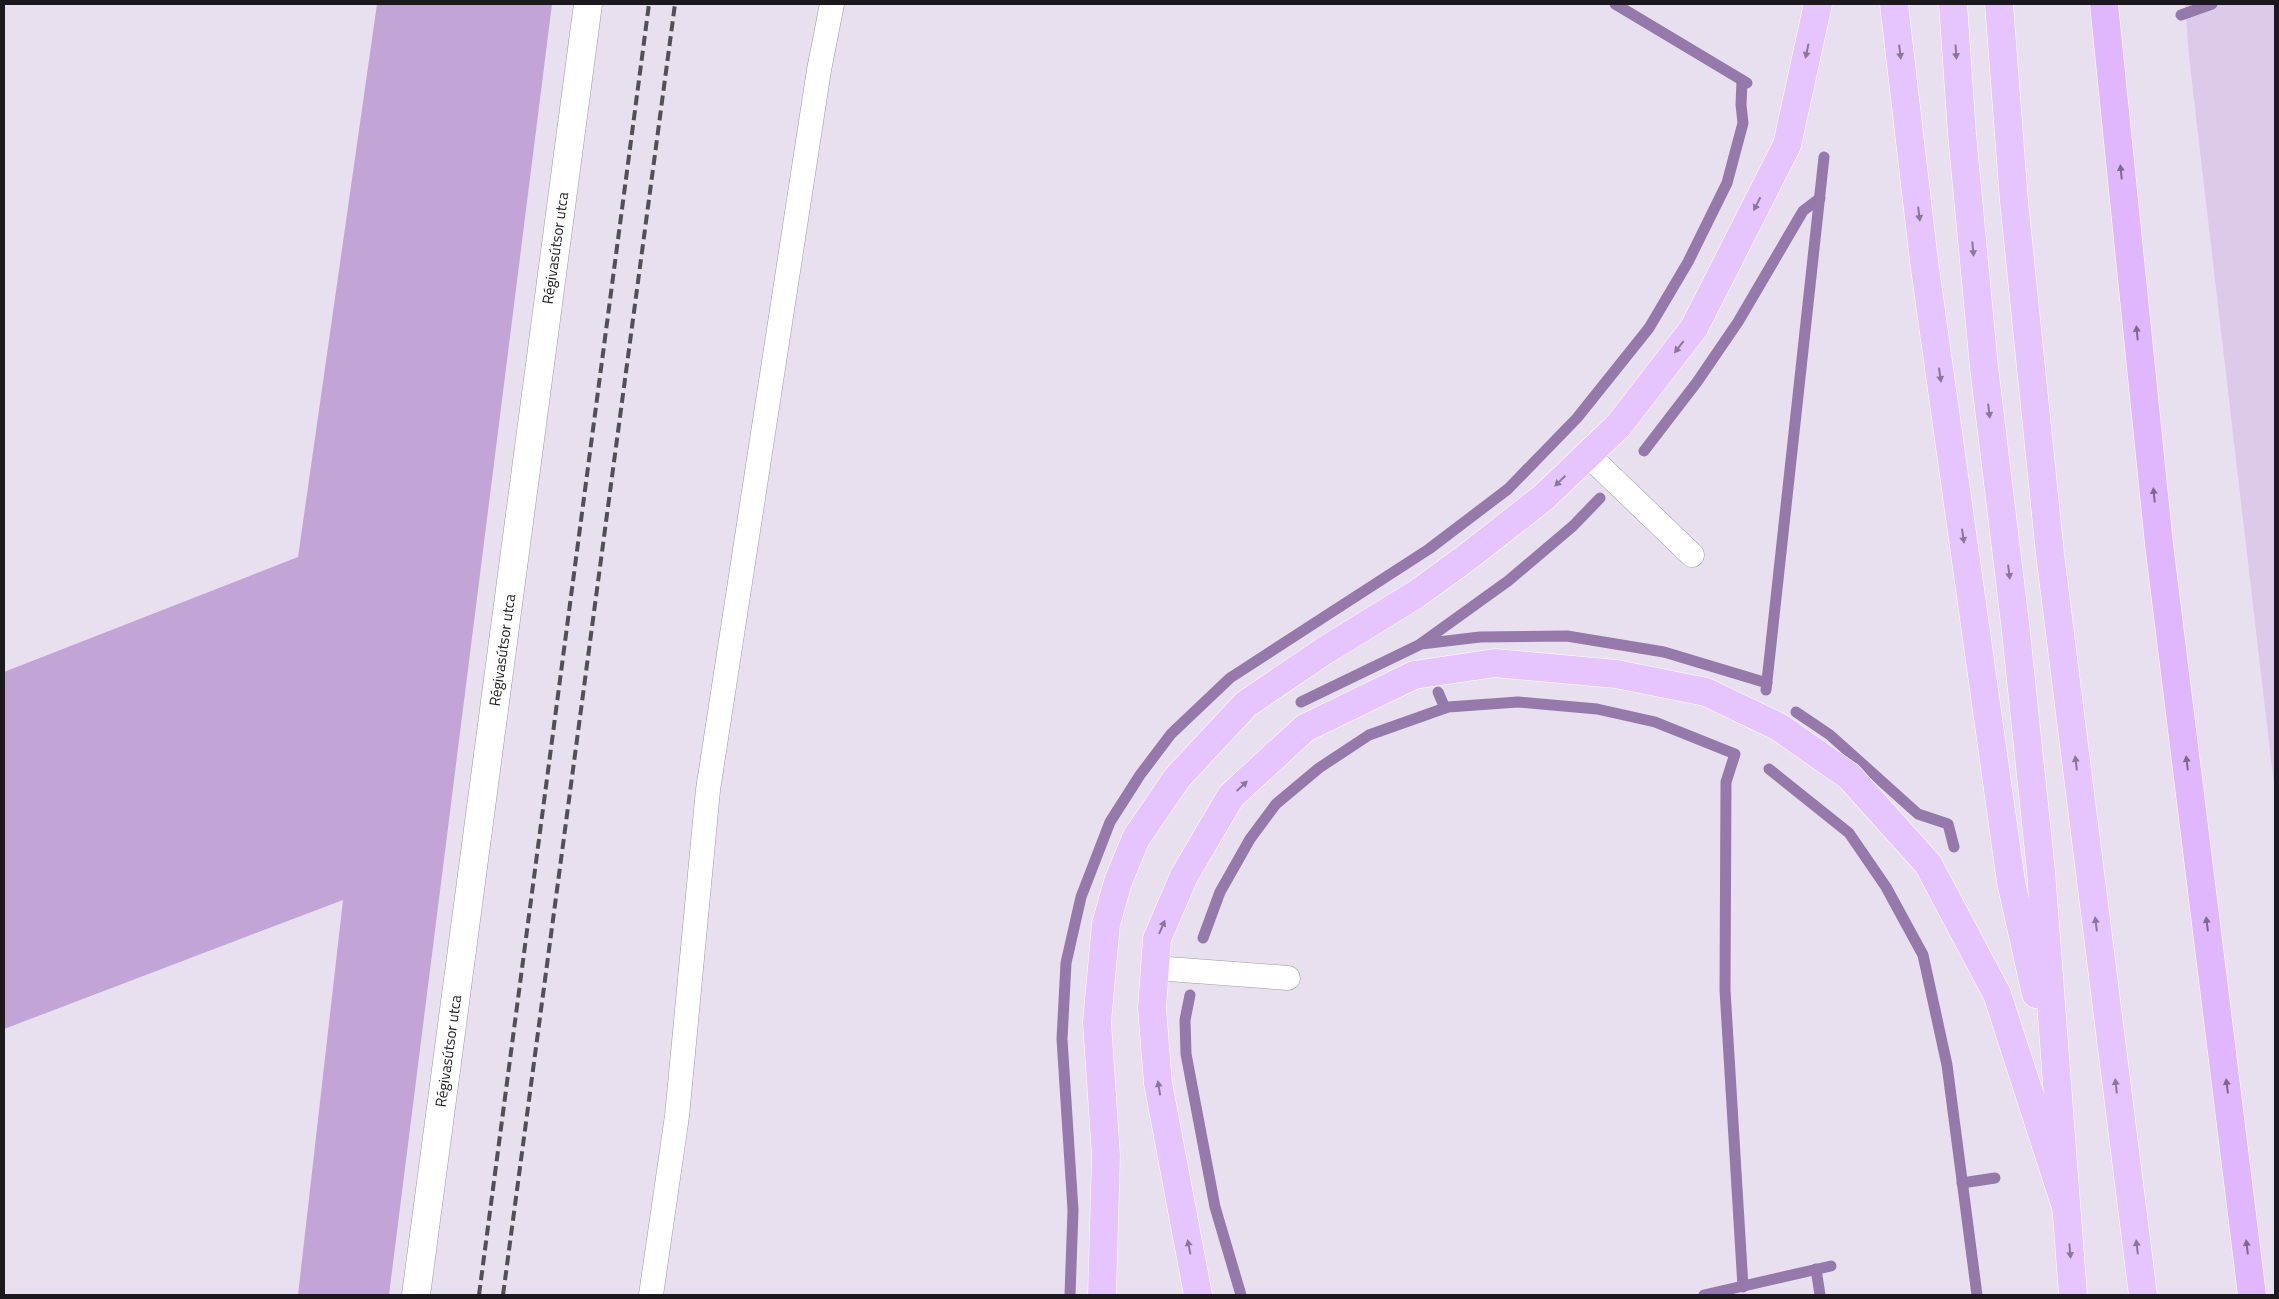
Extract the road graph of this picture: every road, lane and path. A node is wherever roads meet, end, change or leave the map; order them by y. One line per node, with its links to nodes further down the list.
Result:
1 (588, 4): 14 (street, Régivasútsor utca)
2 (832, 4): 15 (lane)
3 (1818, 4): 8 (highway, one-way to 8)
4 (1894, 4): 12 (highway, one-way to 12)
5 (1953, 4): 12 (highway, one-way to 12)
6 (1999, 4): 19 (highway, one-way to 6)
7 (2104, 4): 20 (highway, one-way to 7)
8 (1588, 455): 9 (lane); 16 (highway, one-way to 16)
9 (1692, 556)
10 (1155, 968): 11 (lane); 13 (highway, one-way to 13); 17 (highway, one-way to 10)
11 (1288, 978)
12 (2057, 1091): 13 (highway)
13 (2066, 1207): 18 (highway, one-way to 18)
14 (416, 1295)
15 (651, 1295)
16 (1102, 1295)
17 (1198, 1295)
18 (2074, 1295)
19 (2143, 1295)
20 (2252, 1295)

